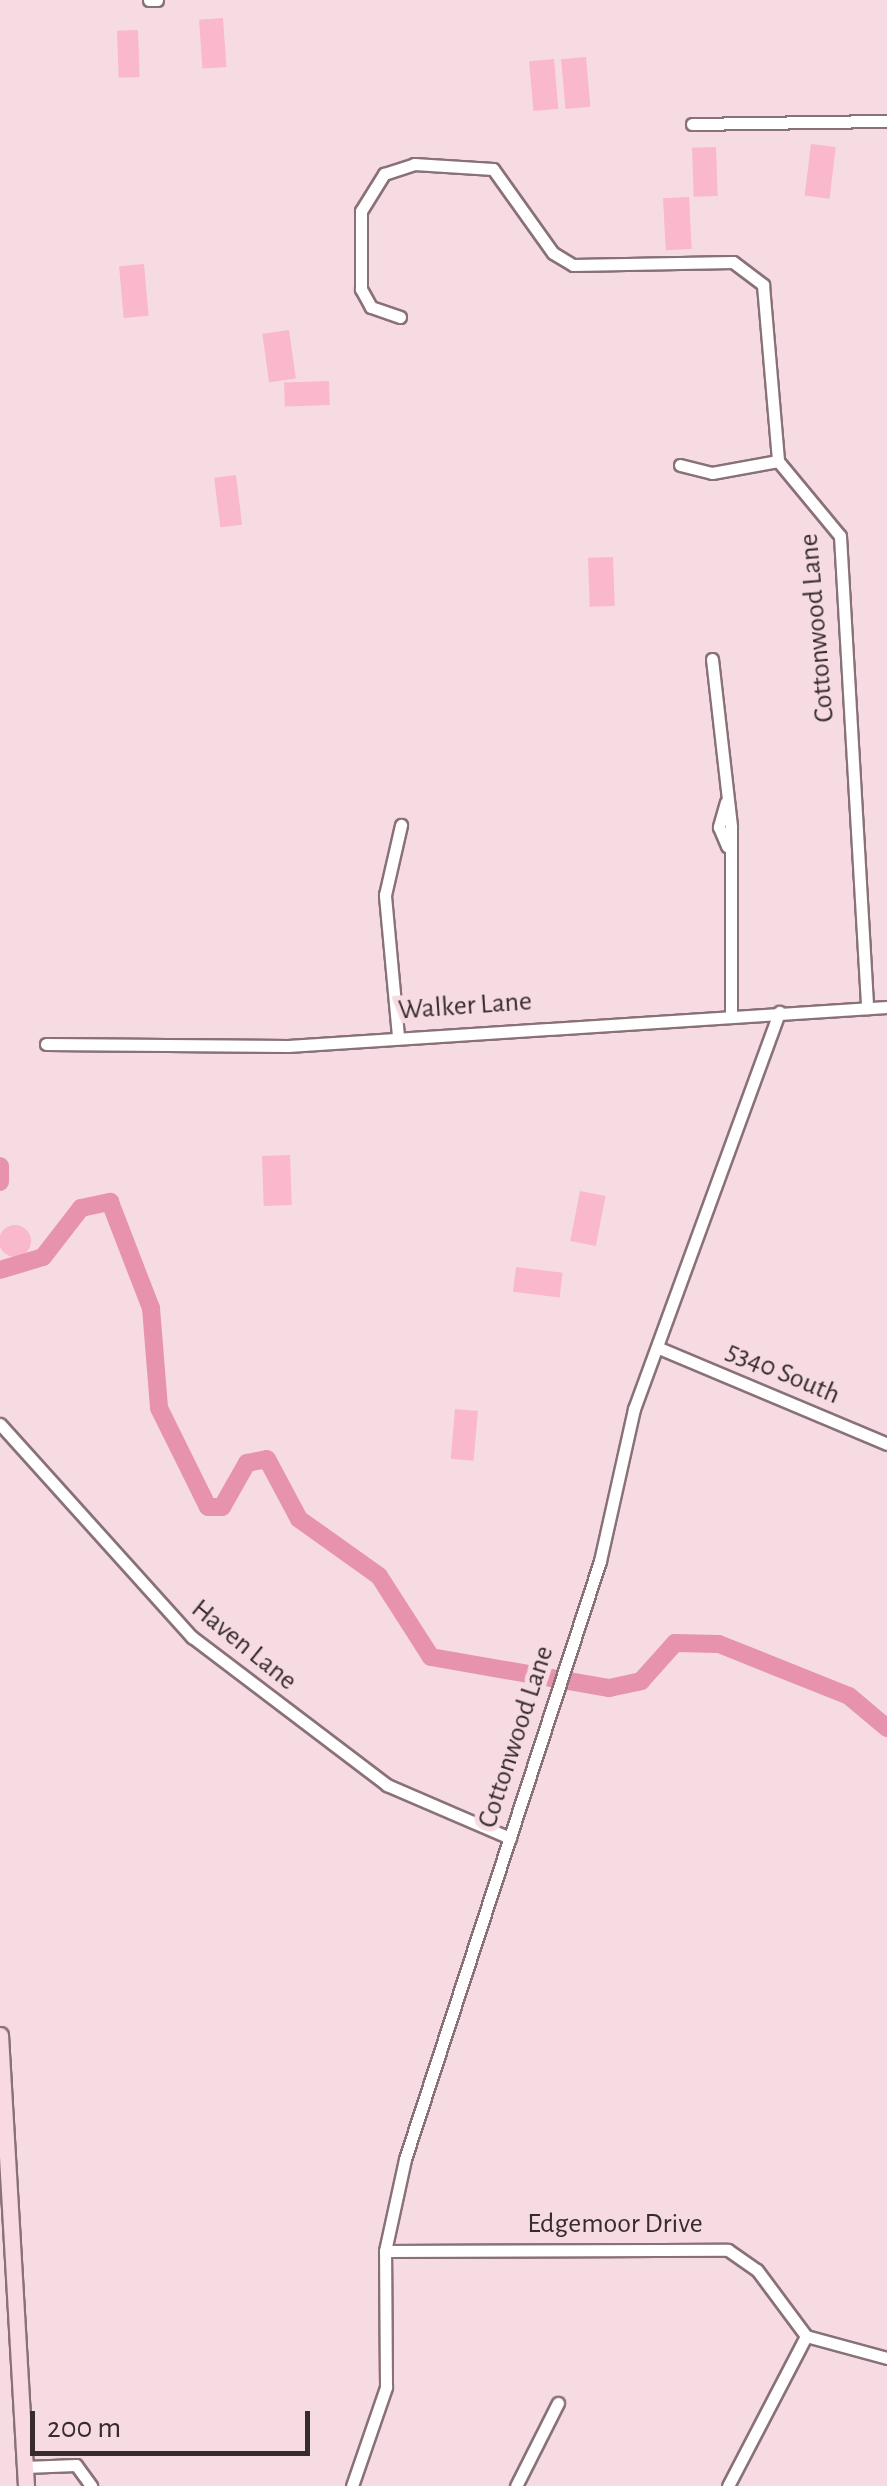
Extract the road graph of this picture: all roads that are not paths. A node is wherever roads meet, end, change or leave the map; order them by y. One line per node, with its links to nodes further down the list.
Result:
1 (149, 0): 2 (street)
2 (157, 0)
3 (887, 122): 4 (street)
4 (692, 124)
5 (400, 317): 6 (street)
6 (778, 461): 7 (street); 11 (street, Cottonwood Lane)
7 (680, 465)
8 (712, 659): 13 (street)
9 (400, 824): 14 (street)
10 (887, 1007): 11 (street, Walker Lane)
11 (867, 1008): 12 (street, Walker Lane)
12 (778, 1012): 13 (street, Walker Lane); 16 (street, Cottonwood Lane)
13 (731, 1014): 14 (street, Walker Lane)
14 (398, 1036): 15 (street, Walker Lane)
15 (46, 1044)
16 (659, 1348): 18 (street, 5340 South); 19 (street, Cottonwood Lane)
17 (0, 1424): 19 (street, Haven Lane)
18 (887, 1444)
19 (510, 1838): 22 (street, Cottonwood Lane)
20 (0, 2035): 21 (main road)
21 (6, 2199): 26 (main road)
22 (385, 2250): 23 (street, Edgemoor Drive); 29 (street, Cottonwood Lane)
23 (806, 2336): 24 (street); 31 (street)
24 (887, 2358)
25 (558, 2402): 30 (street)
26 (25, 2467): 27 (main road); 28 (street)
27 (26, 2486)
28 (91, 2486)
29 (352, 2486)
30 (516, 2486)
31 (728, 2486)

